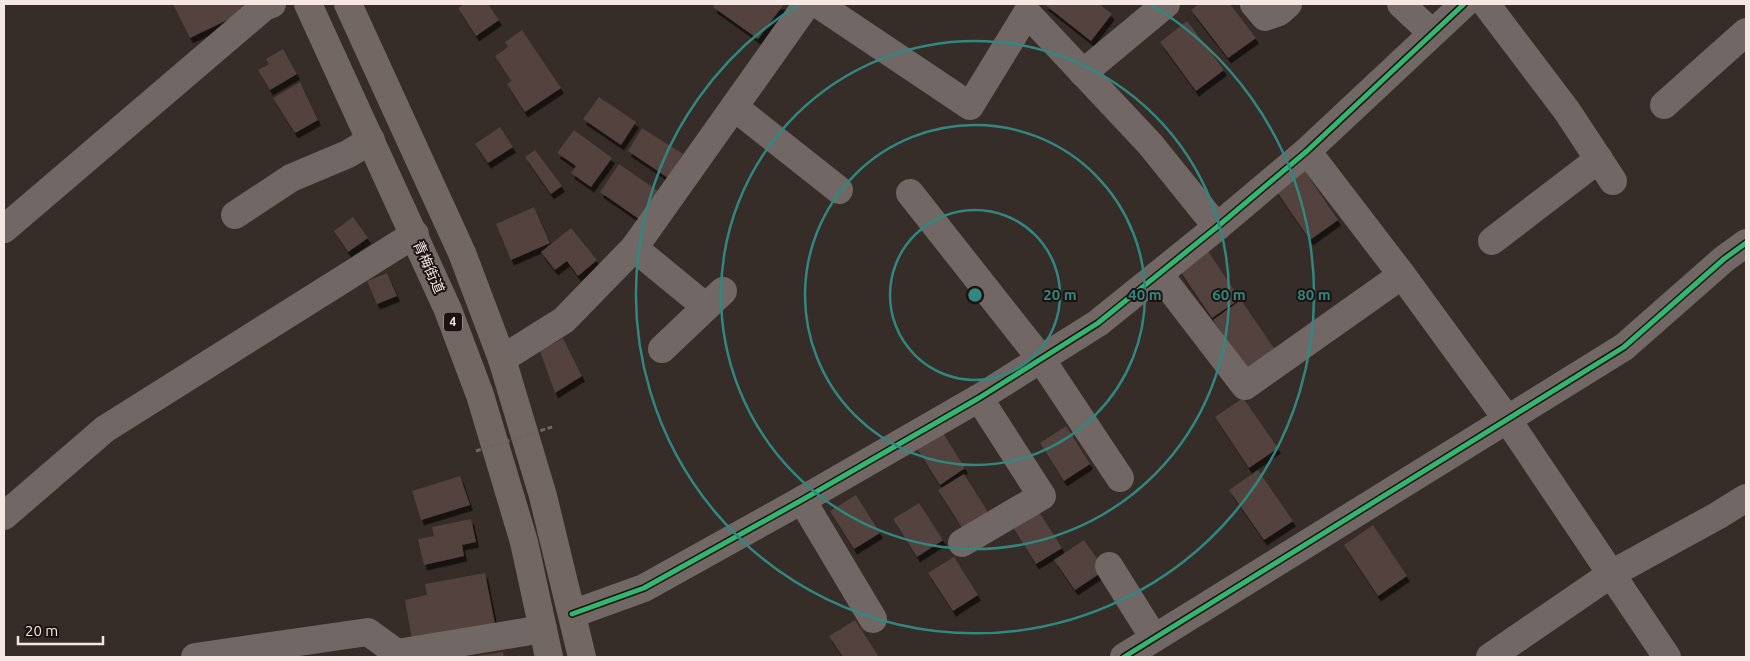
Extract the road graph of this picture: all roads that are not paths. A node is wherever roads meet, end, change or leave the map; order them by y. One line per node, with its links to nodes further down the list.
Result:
1 (272, 4): 23 (street)
2 (308, 4): 17 (main road, 青梅街道 / 4)
3 (348, 4): 31 (main road)
4 (807, 4): 16 (street)
5 (818, 4): 14 (street)
6 (1166, 4): 14 (street)
7 (1254, 4): 8 (street)
8 (1288, 4)
9 (1401, 4): 13 (street)
10 (1464, 4): 13 (street)
11 (1486, 4): 25 (street)
12 (1746, 32): 15 (street)
13 (1432, 33): 18 (street)
14 (1083, 73): 22 (street)
15 (1664, 105)
16 (734, 108): 19 (street); 27 (street)
17 (371, 140): 21 (street); 24 (main road, 青梅街道 / 4)
18 (1307, 151): 22 (street); 29 (street)
19 (839, 190)
20 (910, 193): 32 (street)
21 (235, 215)
22 (1217, 227): 28 (street)
23 (4, 230)
24 (415, 234): 38 (street); 44 (main road, 青梅街道 / 4)
25 (1492, 242)
26 (1746, 244): 34 (street)
27 (634, 248): 30 (street); 31 (street)
28 (1158, 274): 29 (street); 32 (street)
29 (1402, 274): 34 (street)
30 (662, 349)
31 (502, 359): 42 (main road)
32 (1041, 359): 33 (street); 35 (street)
33 (979, 398): 37 (street); 39 (street)
34 (1507, 419): 41 (street); 45 (street)
35 (1120, 478)
36 (1746, 498): 41 (street)
37 (802, 500): 42 (street); 43 (street)
38 (4, 516)
39 (962, 543)
40 (1109, 566): 45 (street)
41 (1611, 574): 49 (street); 50 (street)
42 (572, 614): 48 (main road)
43 (873, 619)
44 (543, 629): 46 (street); 47 (main road, 青梅街道 / 4)
45 (1141, 650)
46 (195, 657)
47 (549, 657)
48 (582, 657)
49 (1490, 657)
50 (1666, 657)

